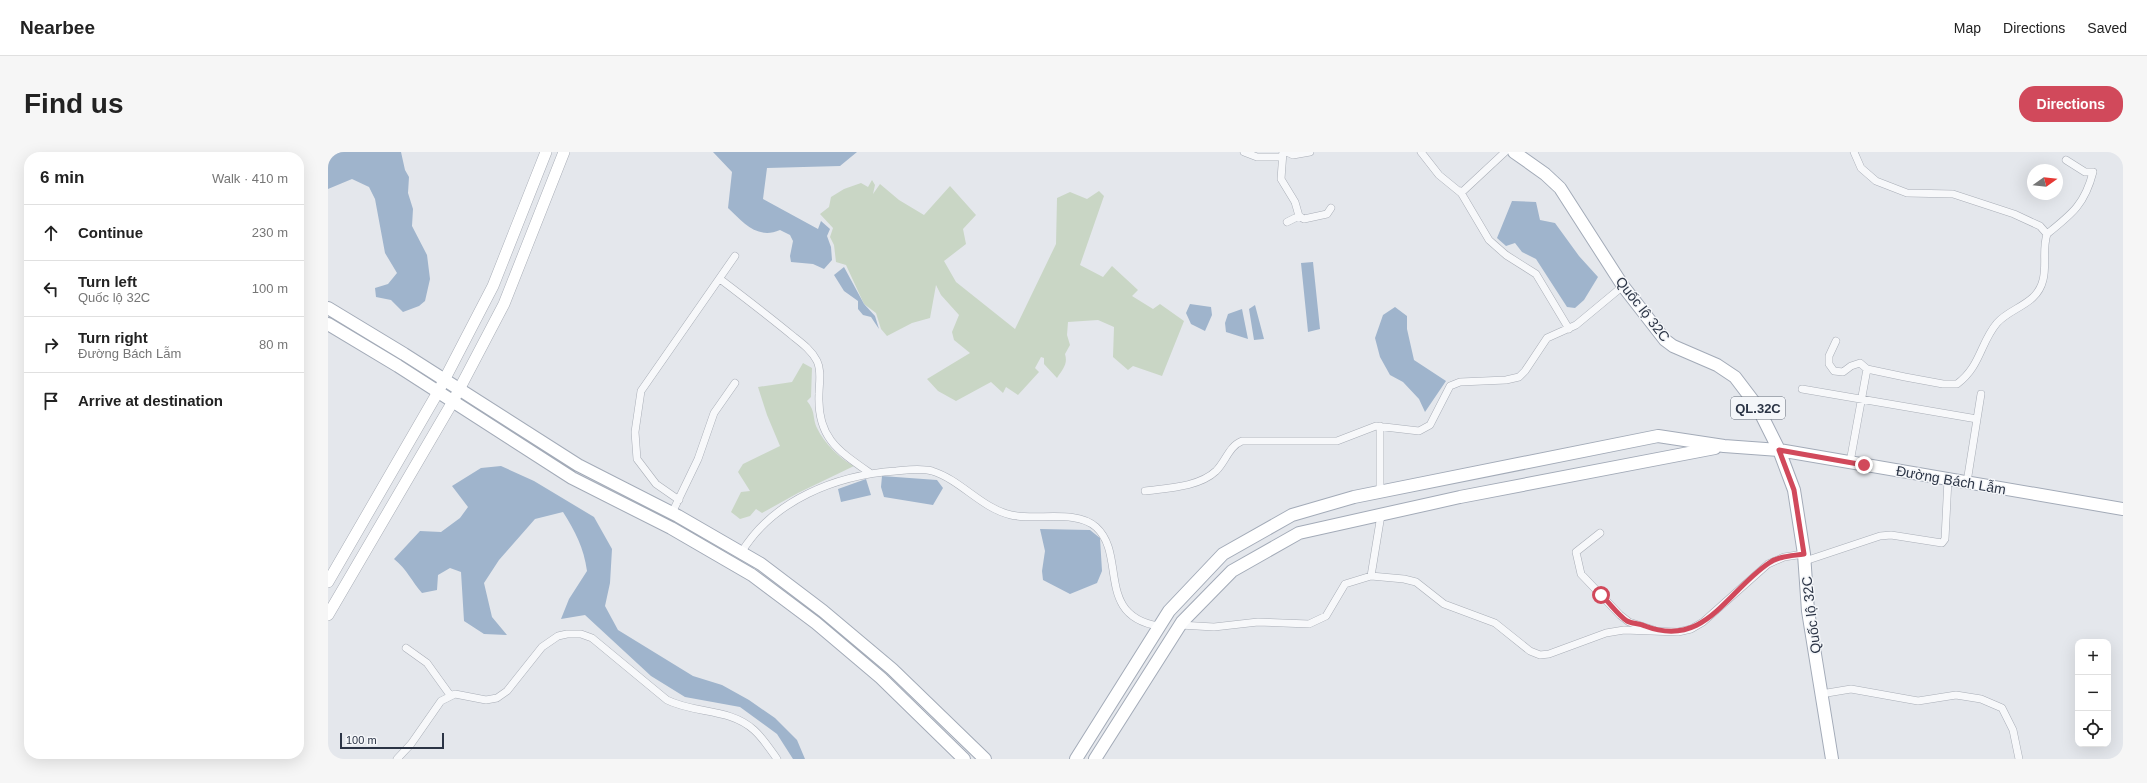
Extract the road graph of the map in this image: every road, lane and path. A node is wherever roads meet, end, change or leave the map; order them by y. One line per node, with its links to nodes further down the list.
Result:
1 (546, 152): 25 (main road)
2 (564, 152): 27 (main road)
3 (1244, 152): 4 (street)
4 (1283, 152): 14 (street)
5 (1287, 152): 6 (street)
6 (1310, 152)
7 (1421, 152): 12 (street)
8 (1505, 152): 12 (street)
9 (1514, 152): 19 (main road, Quốc lộ 32C / QL.32C)
10 (1854, 152): 16 (street)
11 (2066, 160): 16 (street)
12 (1460, 191): 22 (street)
13 (1331, 208): 14 (street)
14 (1299, 216): 15 (street)
15 (1287, 222)
16 (2047, 234): 24 (street)
17 (735, 256): 18 (street)
18 (720, 279): 38 (street); 43 (street)
19 (1623, 286): 22 (street); 36 (main road, Quốc lộ 32C / QL.32C)
20 (328, 308): 25 (main road)
21 (328, 324): 29 (main road)
22 (1569, 329): 34 (street)
23 (1836, 341): 24 (street)
24 (1867, 368): 31 (street)
25 (444, 379): 27 (main road); 29 (main road)
26 (735, 383): 43 (street)
27 (459, 389): 32 (main road); 45 (main road)
28 (1802, 389): 31 (street)
29 (438, 392): 32 (main road); 51 (main road)
30 (1981, 394): 33 (street)
31 (1862, 399): 33 (street); 37 (street)
32 (452, 402): 52 (main road); 61 (main road)
33 (1977, 420): 40 (street)
34 (1380, 426): 41 (street); 42 (street)
35 (1724, 446): 36 (main road, Đường Bách Lẫm); 42 (main road); 46 (main road)
36 (1779, 450): 37 (main road, Đường Bách Lẫm); 49 (main road, Quốc lộ 32C / QL.32C)
37 (1850, 462): 39 (main road, Đường Bách Lẫm)
38 (870, 473): 48 (street); 54 (street)
39 (1948, 479): 40 (main road, Đường Bách Lẫm); 49 (street)
40 (1967, 482): 44 (main road, Đường Bách Lẫm)
41 (1145, 490)
42 (1380, 492): 54 (main road)
43 (679, 500): 45 (street)
44 (2123, 509)
45 (672, 513): 48 (main road)
46 (1381, 515): 50 (street); 53 (main road)
47 (1600, 534): 55 (street)
48 (742, 553): 62 (main road)
49 (1804, 558): 55 (street); 57 (main road, Quốc lộ 32C / QL.32C)
50 (1371, 576): 53 (street); 55 (street)
51 (328, 582)
52 (328, 616)
53 (1180, 625): 64 (main road)
54 (1159, 626): 63 (main road)
55 (1658, 631)
56 (406, 648): 58 (street)
57 (1821, 694): 65 (main road, Quốc lộ 32C / QL.32C); 66 (street)
58 (450, 695): 59 (street); 60 (street)
59 (397, 759)
60 (777, 759)
61 (964, 759)
62 (985, 759)
63 (1076, 759)
64 (1095, 759)
65 (1832, 759)
66 (2019, 759)

